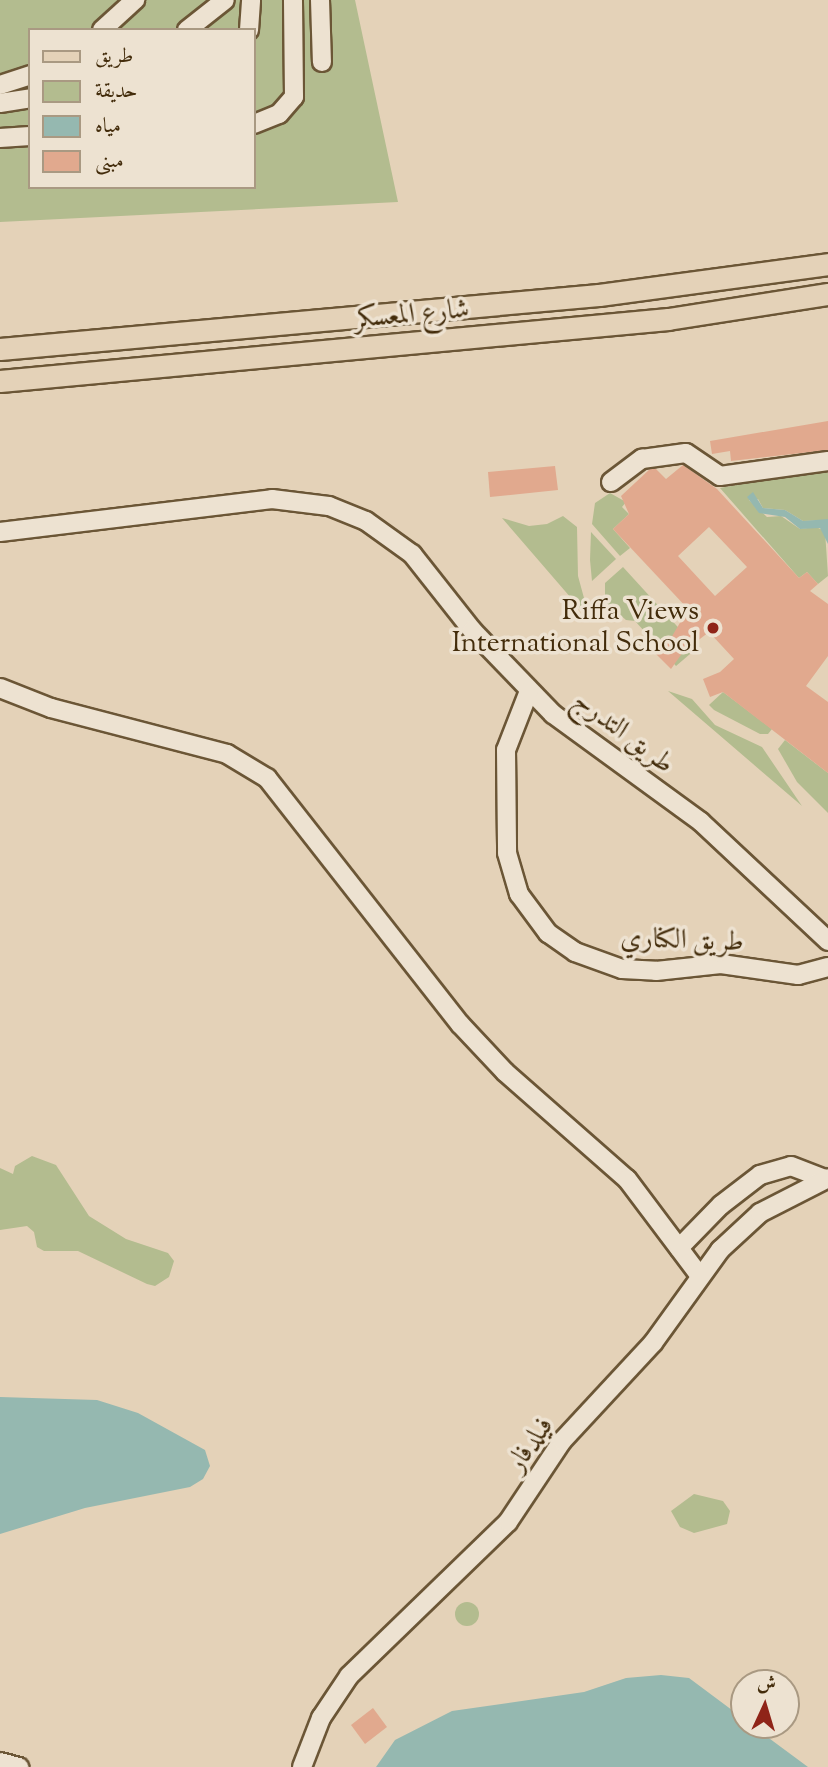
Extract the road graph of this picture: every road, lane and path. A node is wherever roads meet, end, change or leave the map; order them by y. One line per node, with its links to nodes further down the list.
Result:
1 (135, 0): 6 (street)
2 (225, 0): 7 (street)
3 (251, 0): 8 (street)
4 (293, 0): 14 (street)
5 (320, 0): 9 (street)
6 (104, 28)
7 (190, 28)
8 (249, 28)
9 (322, 62)
10 (28, 76): 11 (street)
11 (0, 85)
12 (28, 98): 13 (street)
13 (0, 103)
14 (256, 123)
15 (28, 136): 16 (street)
16 (0, 138)
17 (828, 264): 19 (main road, شارع المعسكر)
18 (828, 294): 20 (main road, شارع المعسكر)
19 (0, 349)
20 (0, 382)
21 (828, 461): 22 (street)
22 (611, 482)
23 (0, 532): 25 (street, طريق التدرج)
24 (0, 688): 29 (street)
25 (529, 691): 26 (street, طريق التدرج); 27 (street, طريق الكناري)
26 (828, 941)
27 (828, 967)
28 (826, 1178): 29 (street); 30 (street, فيلدفار)
29 (679, 1248): 30 (street)
30 (699, 1275): 33 (street, فيلدفار)
31 (0, 1762): 32 (street)
32 (19, 1767)
33 (302, 1767)

